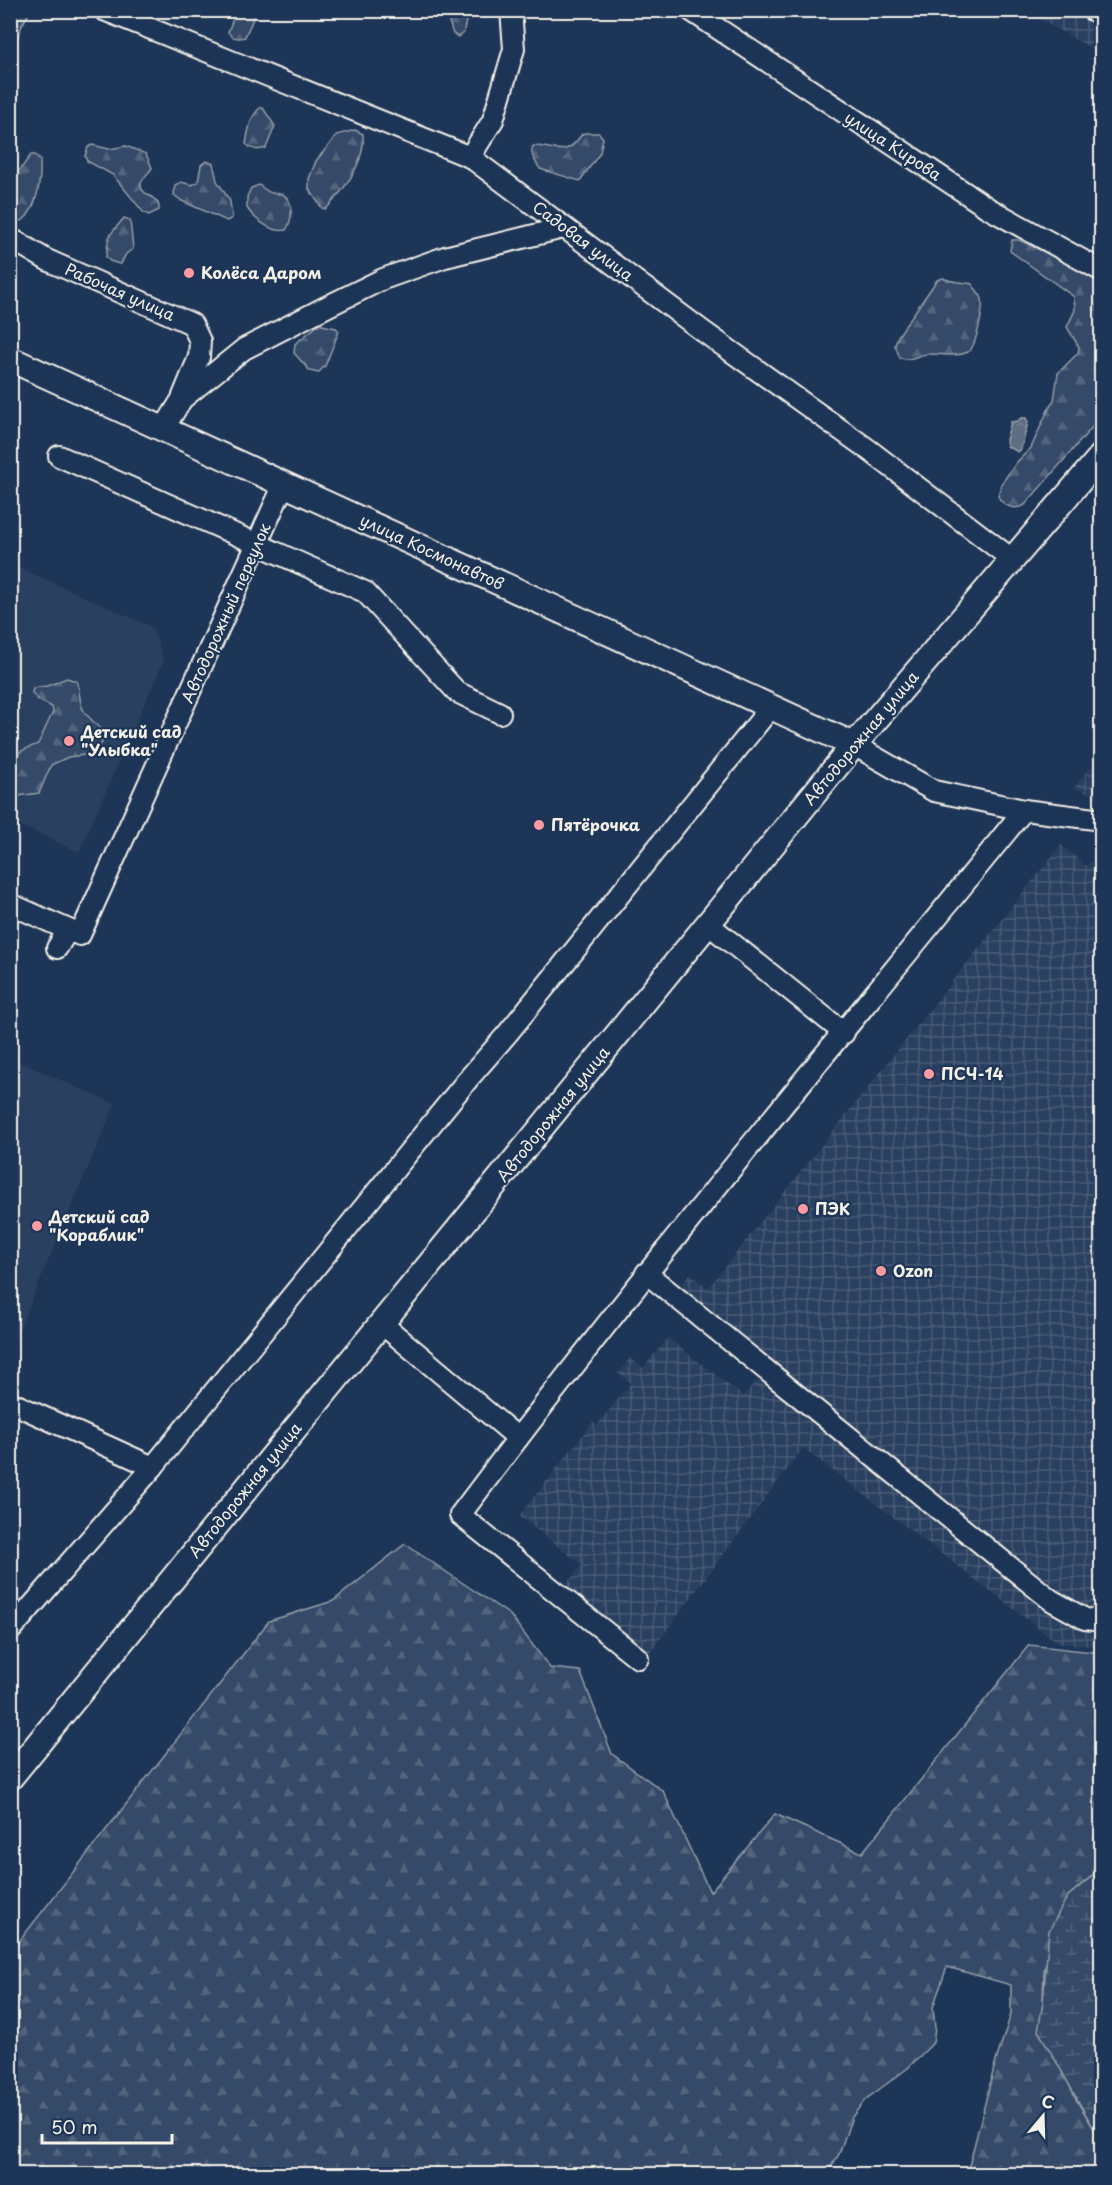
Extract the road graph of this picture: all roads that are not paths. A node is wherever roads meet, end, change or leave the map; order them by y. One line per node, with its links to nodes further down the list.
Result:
1 (104, 10): 6 (street, Садовая улица)
2 (511, 10): 6 (street)
3 (690, 10): 9 (street, улица Кирова)
4 (1092, 10): 5 (street)
5 (1101, 15)
6 (470, 157): 7 (street, Садовая улица)
7 (563, 228): 11 (street); 17 (street, Садовая улица)
8 (10, 238): 11 (street, Рабочая улица)
9 (1101, 271)
10 (10, 358): 12 (main road, улица Космонавтов)
11 (182, 399): 12 (street)
12 (165, 428): 15 (main road, улица Космонавтов)
13 (1101, 455): 17 (main road, Автодорожная улица)
14 (58, 456): 16 (street)
15 (284, 484): 16 (street, Автодорожный переулок); 18 (main road, улица Космонавтов)
16 (257, 544): 19 (street); 25 (street, Автодорожный переулок)
17 (1012, 560): 20 (main road, Автодорожная улица)
18 (771, 707): 20 (main road, улица Космонавтов); 32 (street)
19 (500, 713)
20 (854, 745): 21 (street); 24 (main road, Автодорожная улица)
21 (1024, 810): 22 (street); 27 (street)
22 (1101, 820)
23 (10, 904): 25 (street)
24 (708, 924): 27 (street); 29 (main road, Автодорожная улица)
25 (68, 930): 26 (street)
26 (57, 948)
27 (844, 1033): 28 (street)
28 (646, 1273): 31 (street); 33 (street)
29 (381, 1323): 31 (street); 36 (main road, Автодорожная улица)
30 (10, 1402): 32 (street)
31 (518, 1438): 35 (street)
32 (153, 1467): 34 (street)
33 (1101, 1621)
34 (10, 1631)
35 (638, 1658)
36 (10, 1778)

